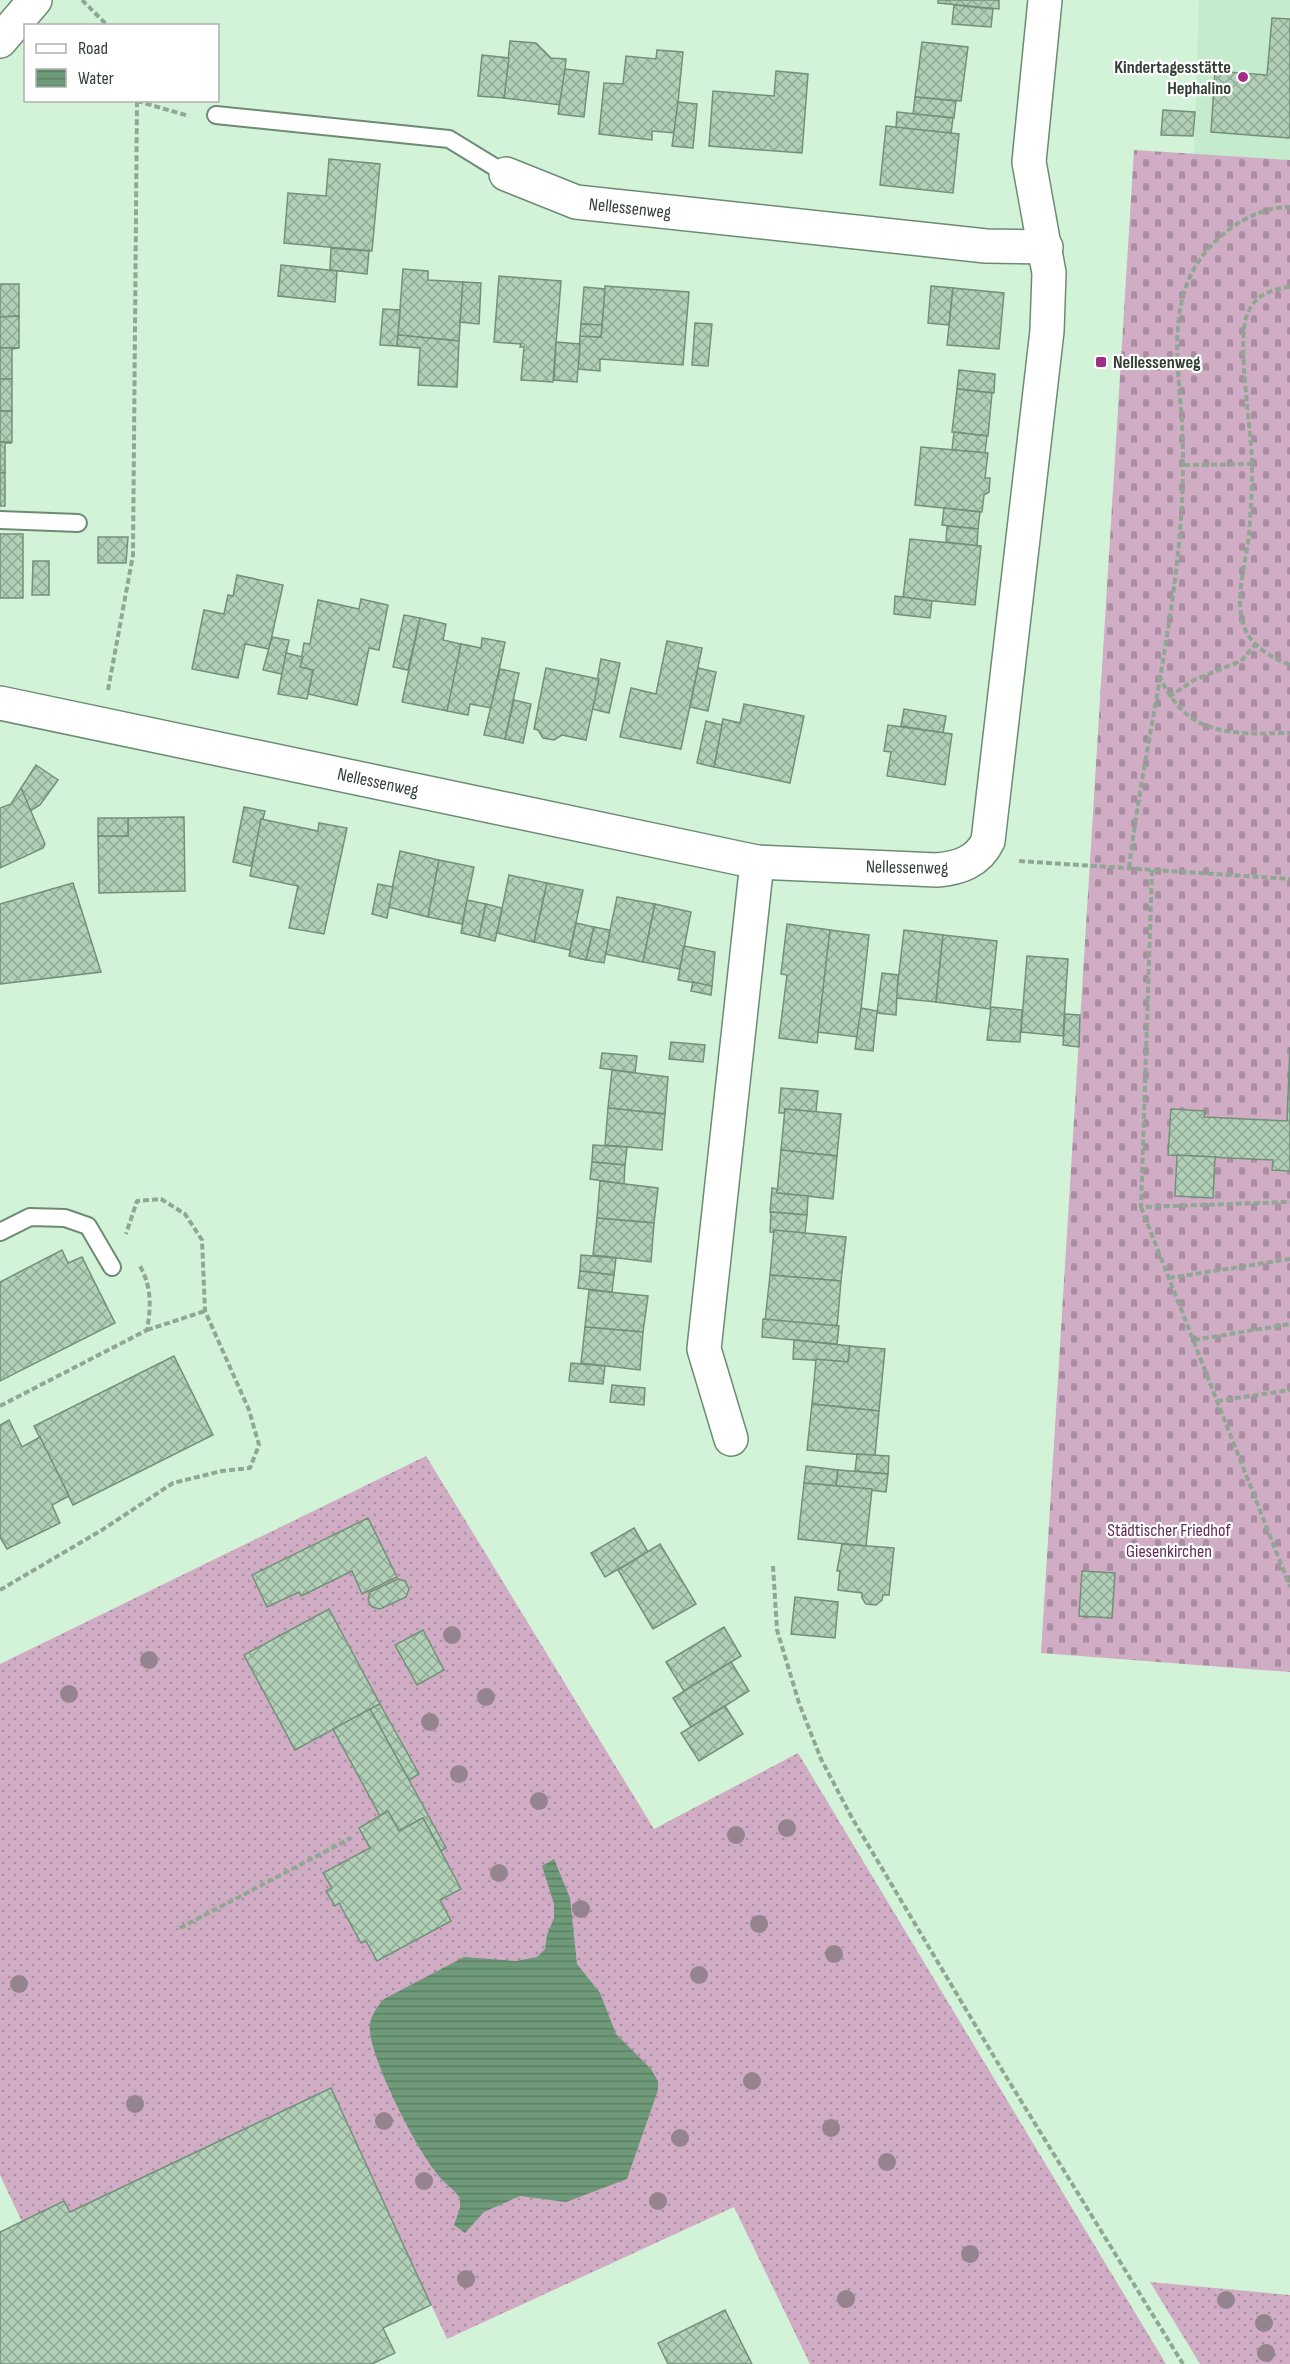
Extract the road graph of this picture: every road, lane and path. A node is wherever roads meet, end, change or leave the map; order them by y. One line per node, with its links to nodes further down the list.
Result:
1 (35, 0): 5 (street)
2 (82, 0): 4 (path)
3 (1045, 0): 11 (street)
4 (106, 24)
5 (0, 41)
6 (137, 102): 22 (path)
7 (140, 102): 8 (path)
8 (216, 115): 9 (lane)
9 (506, 174): 11 (street, Nellessenweg)
10 (1290, 207): 14 (path)
11 (1046, 248): 24 (street)
12 (1290, 287): 13 (path)
13 (1252, 464): 14 (path); 17 (path)
14 (1184, 465): 19 (path)
15 (0, 520): 16 (lane)
16 (78, 523)
17 (1255, 645): 18 (path); 20 (path)
18 (1290, 665)
19 (1159, 675): 20 (path); 26 (path)
20 (1169, 697): 23 (path)
21 (0, 703): 22 (street, Nellessenweg)
22 (101, 726): 25 (street, Nellessenweg)
23 (1290, 733)
24 (976, 857): 25 (street, Nellessenweg); 26 (path)
25 (757, 862): 44 (street)
26 (1129, 868): 27 (path)
27 (1152, 870): 28 (path); 30 (path)
28 (1290, 879)
29 (1290, 1202): 30 (path)
30 (1141, 1207): 36 (path)
31 (0, 1232): 33 (lane)
32 (126, 1239): 33 (path); 37 (path); 39 (path)
33 (102, 1247): 35 (lane)
34 (1290, 1259): 36 (path)
35 (112, 1268)
36 (1169, 1278): 40 (path)
37 (205, 1311): 39 (path); 47 (path)
38 (1290, 1324): 40 (path)
39 (147, 1330): 43 (path)
40 (1194, 1340): 42 (path)
41 (1290, 1390): 42 (path)
42 (1217, 1401): 46 (path)
43 (0, 1406)
44 (731, 1439)
45 (773, 1566): 50 (path)
46 (1290, 1587)
47 (0, 1590)
48 (351, 1838): 49 (path)
49 (180, 1928)
50 (1183, 2364)

